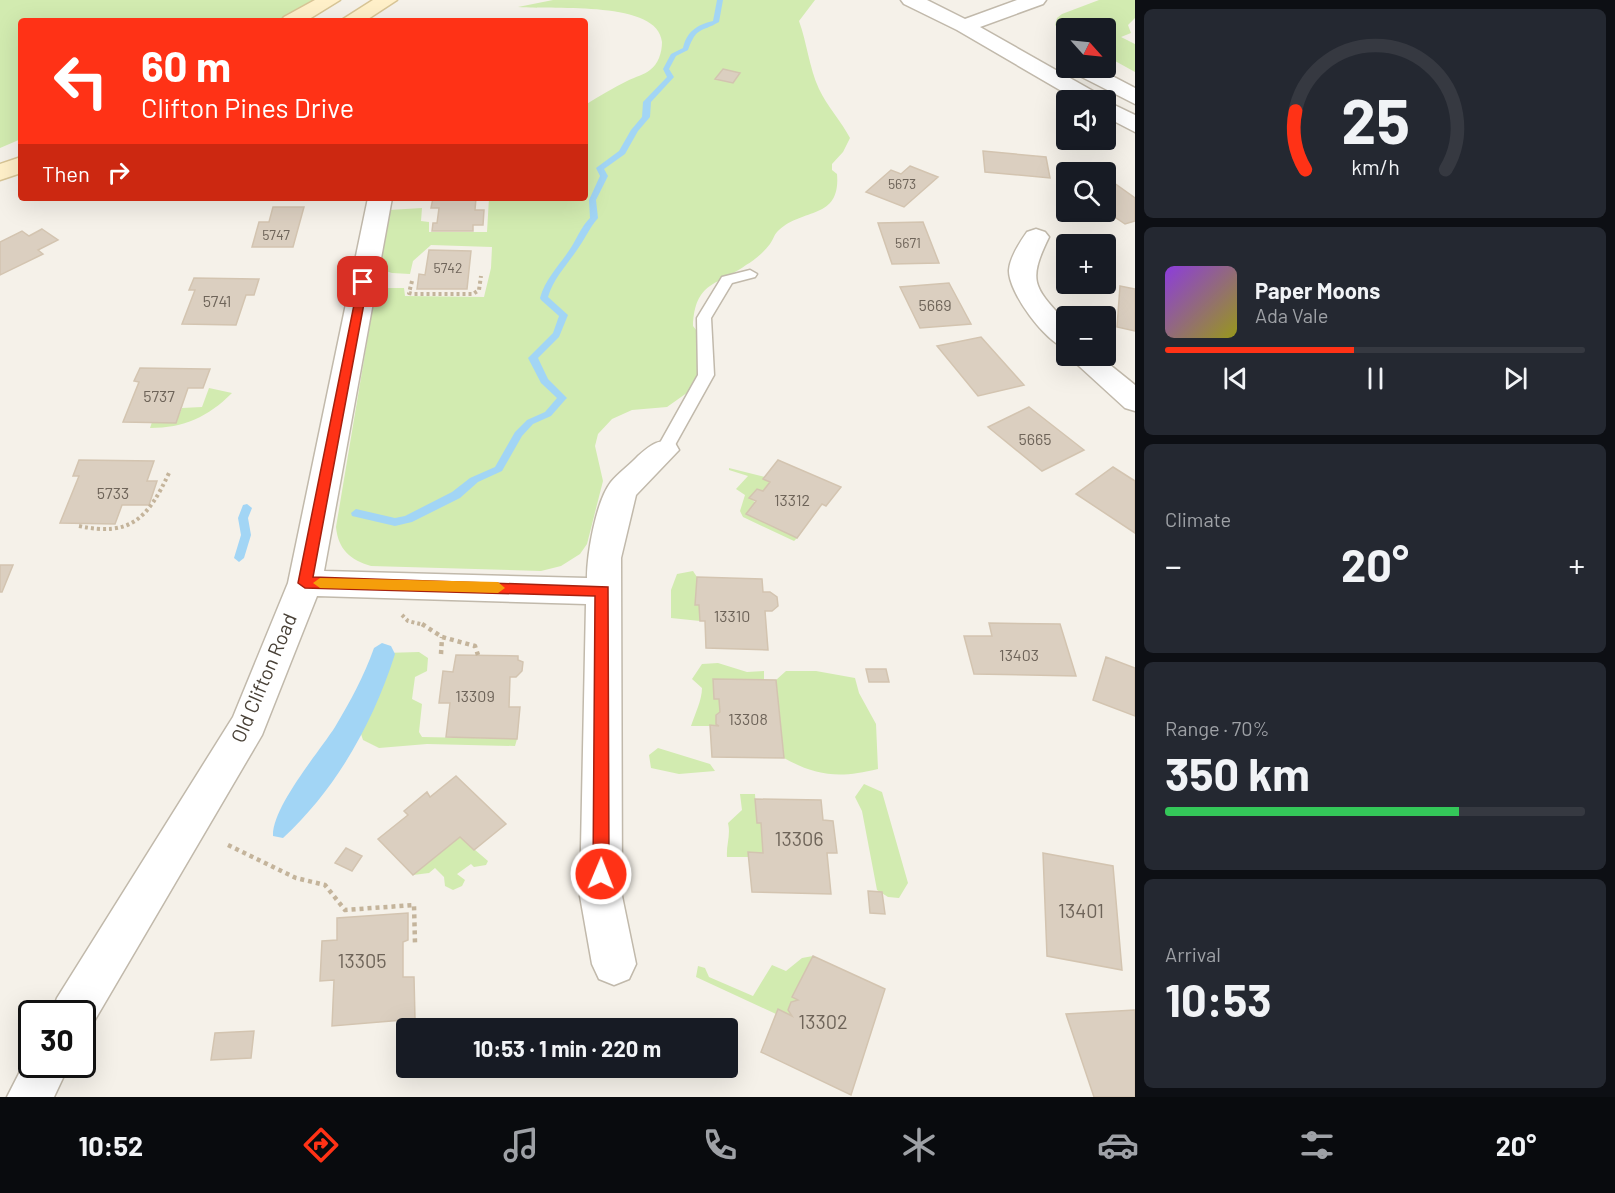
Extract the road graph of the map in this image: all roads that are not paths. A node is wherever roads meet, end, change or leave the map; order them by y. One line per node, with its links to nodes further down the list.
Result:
1 (330, 0): 7 (main road)
2 (387, 0): 8 (main road)
3 (911, 0): 9 (street)
4 (1036, 0): 6 (street)
5 (966, 4): 6 (street)
6 (990, 17): 9 (street); 10 (street)
7 (297, 18)
8 (355, 18)
9 (964, 26): 12 (street)
10 (1009, 27)
11 (1100, 78): 13 (street)
12 (1075, 90)
13 (1135, 97)
14 (1116, 114): 15 (street)
15 (1135, 125)
16 (18, 165): 17 (main road)
17 (0, 173)
18 (379, 201): 25 (street, Old Clifton Road)
19 (1036, 237): 21 (street)
20 (750, 274): 24 (lane)
21 (1056, 328)
22 (1094, 366): 23 (street)
23 (1135, 401)
24 (664, 450): 26 (street)
25 (305, 583): 26 (street); 28 (street, Old Clifton Road)
26 (603, 591): 27 (street)
27 (614, 964)
28 (81, 1000)
29 (40, 1078): 30 (street)
30 (30, 1097)

